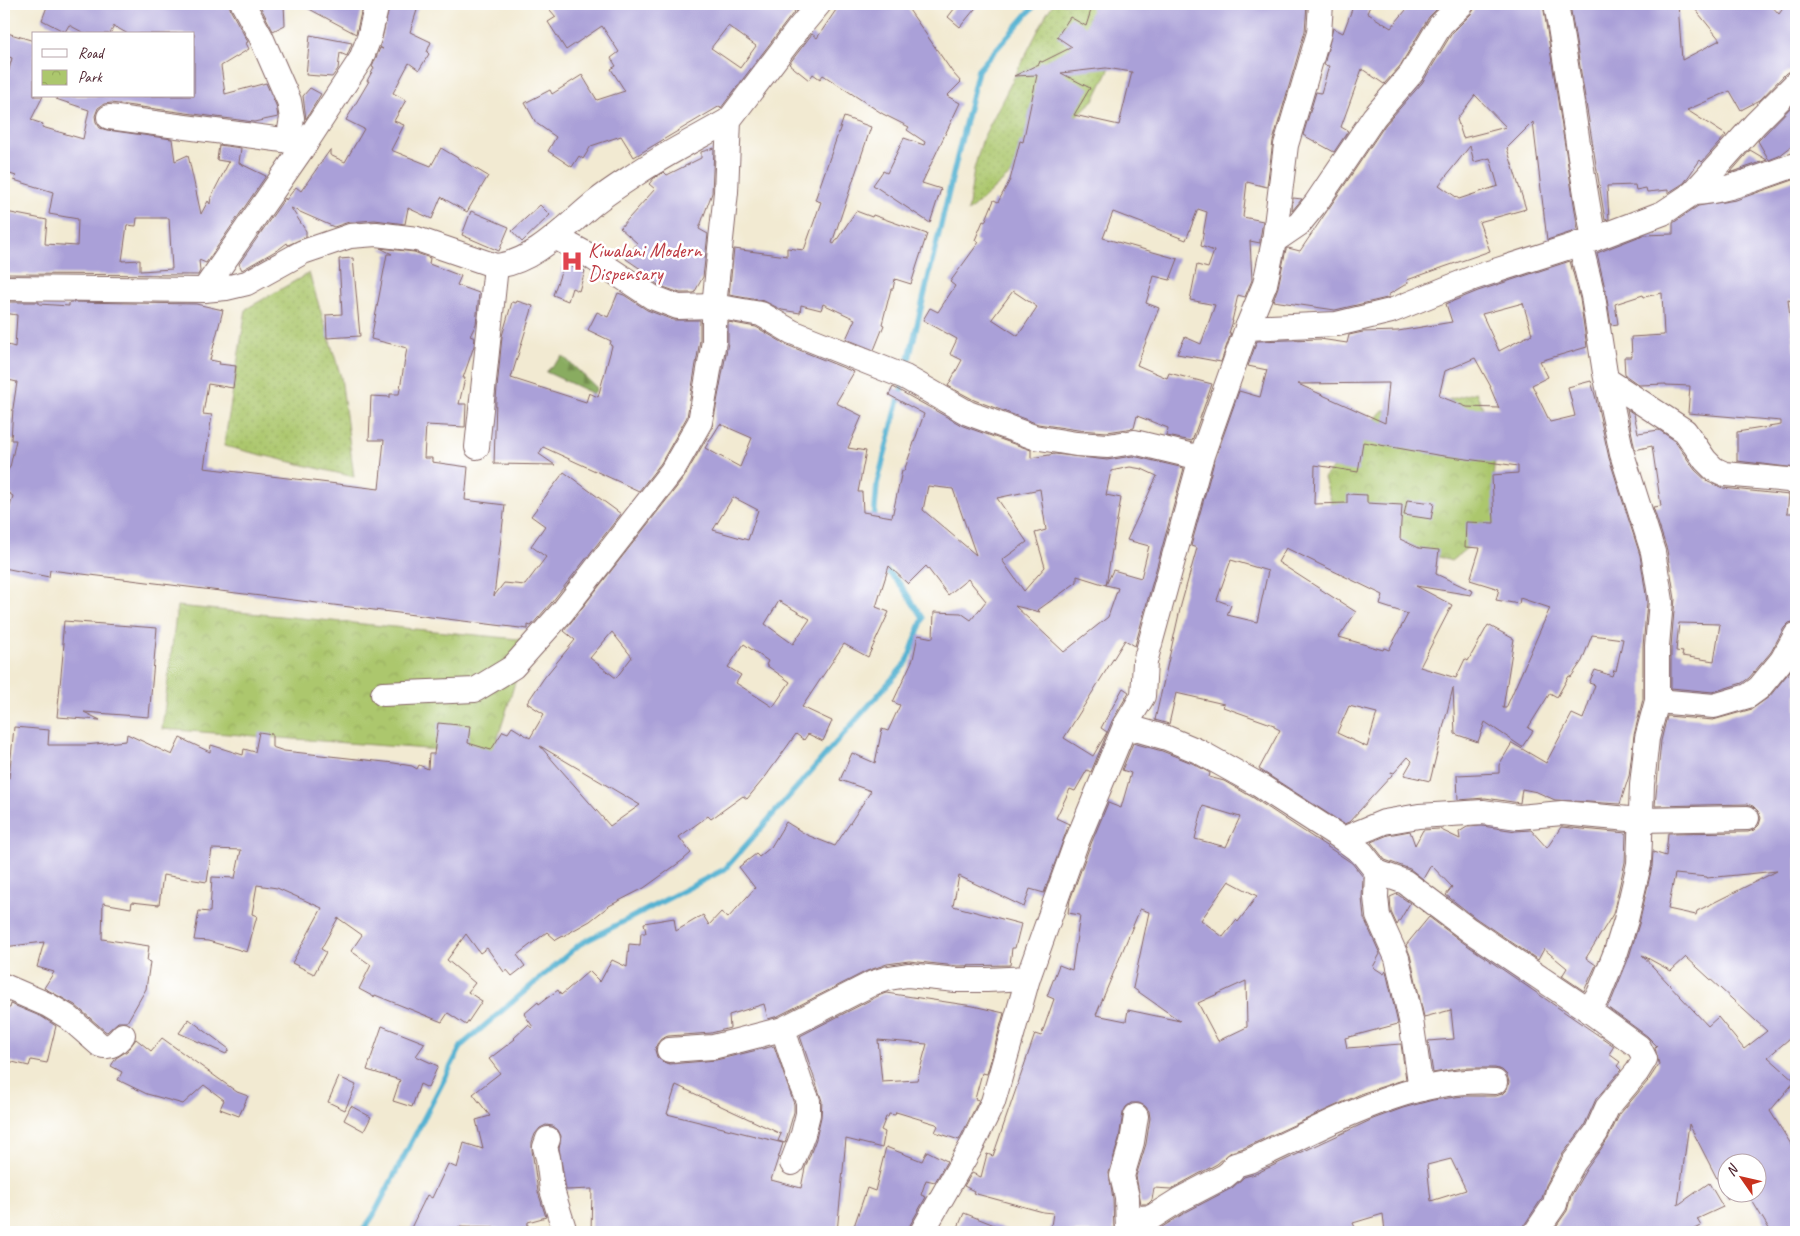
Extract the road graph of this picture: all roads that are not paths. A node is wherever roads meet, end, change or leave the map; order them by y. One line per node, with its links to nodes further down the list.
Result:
1 (243, 4): 10 (street)
2 (377, 4): 10 (street)
3 (819, 4): 9 (street)
4 (1321, 4): 14 (street)
5 (1462, 4): 14 (street)
6 (1556, 4): 15 (street)
7 (1796, 84): 12 (street)
8 (109, 117): 10 (street)
9 (729, 120): 13 (street); 19 (street)
10 (297, 142): 18 (street)
11 (1796, 165): 12 (street)
12 (1693, 193): 15 (street)
13 (555, 237): 16 (street); 19 (street)
14 (1274, 241): 20 (street)
15 (1587, 241): 20 (street); 21 (street)
16 (496, 266): 18 (street); 22 (street)
17 (4, 288): 18 (street)
18 (204, 290)
19 (714, 306): 23 (street); 26 (street)
20 (1247, 328): 23 (street)
21 (1607, 380): 24 (street); 27 (street)
22 (477, 447)
23 (1201, 458): 28 (street)
24 (1796, 483)
25 (1796, 635): 27 (street)
26 (383, 694)
27 (1658, 701): 30 (street)
28 (1125, 726): 31 (street); 33 (street)
29 (1747, 818): 30 (street)
30 (1640, 820): 31 (street); 35 (street)
31 (1343, 839): 32 (street)
32 (1377, 872): 35 (street); 40 (street)
33 (1028, 978): 36 (street); 46 (street)
34 (4, 986): 37 (street)
35 (1588, 1010): 47 (street)
36 (783, 1029): 38 (street); 43 (street)
37 (123, 1035)
38 (669, 1050)
39 (1495, 1082): 40 (street)
40 (1421, 1088): 44 (street)
41 (1136, 1116): 44 (street)
42 (548, 1139): 45 (street)
43 (792, 1164)
44 (1128, 1226)
45 (565, 1232)
46 (922, 1232)
47 (1536, 1232)

